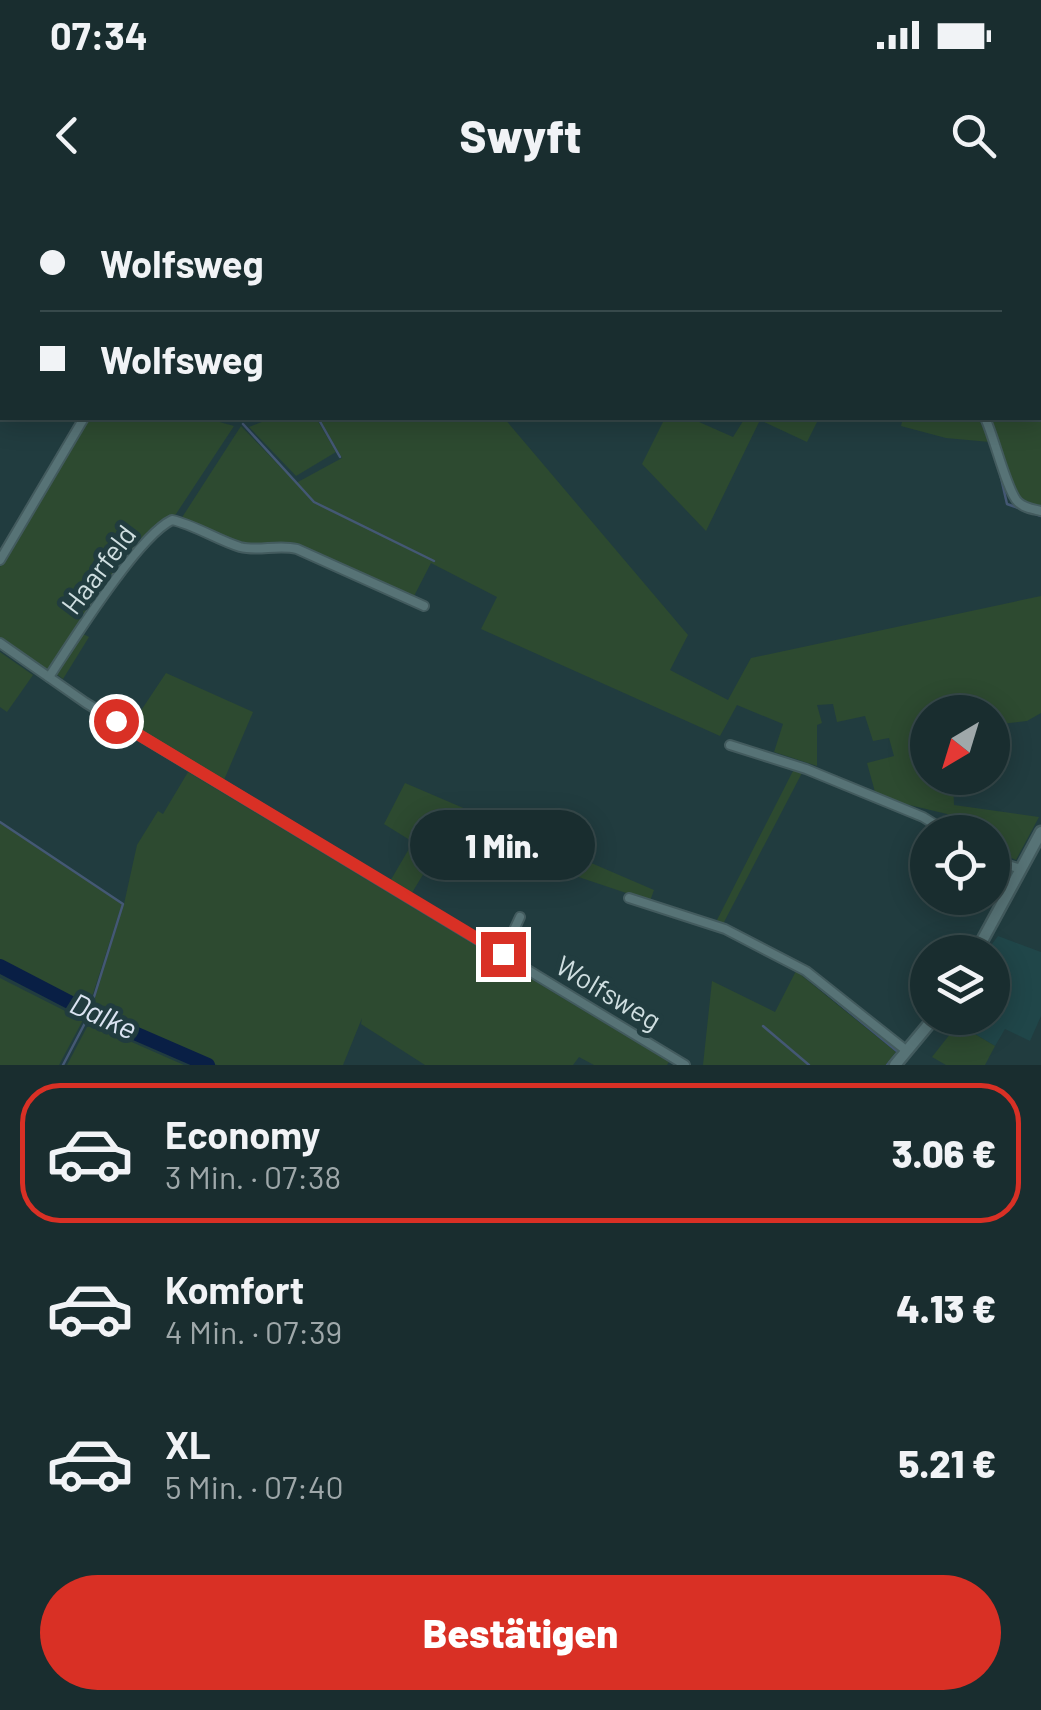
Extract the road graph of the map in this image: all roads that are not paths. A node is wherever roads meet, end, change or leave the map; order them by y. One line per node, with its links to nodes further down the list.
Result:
1 (83, 420): 4 (street)
2 (986, 420): 3 (street)
3 (1041, 510)
4 (0, 560)
5 (424, 606): 7 (street, Haarfeld)
6 (0, 642): 7 (street, Wolfsweg)
7 (49, 677): 16 (street, Wolfsweg)
8 (730, 745): 9 (street)
9 (920, 815)
10 (1041, 832): 12 (street)
11 (1010, 865): 12 (street)
12 (1022, 869): 15 (street)
13 (629, 898): 18 (street)
14 (520, 917): 16 (street)
15 (985, 935)
16 (503, 954): 19 (street, Wolfsweg)
17 (920, 1035): 18 (street)
18 (906, 1051): 20 (street)
19 (685, 1065)
20 (895, 1065)

